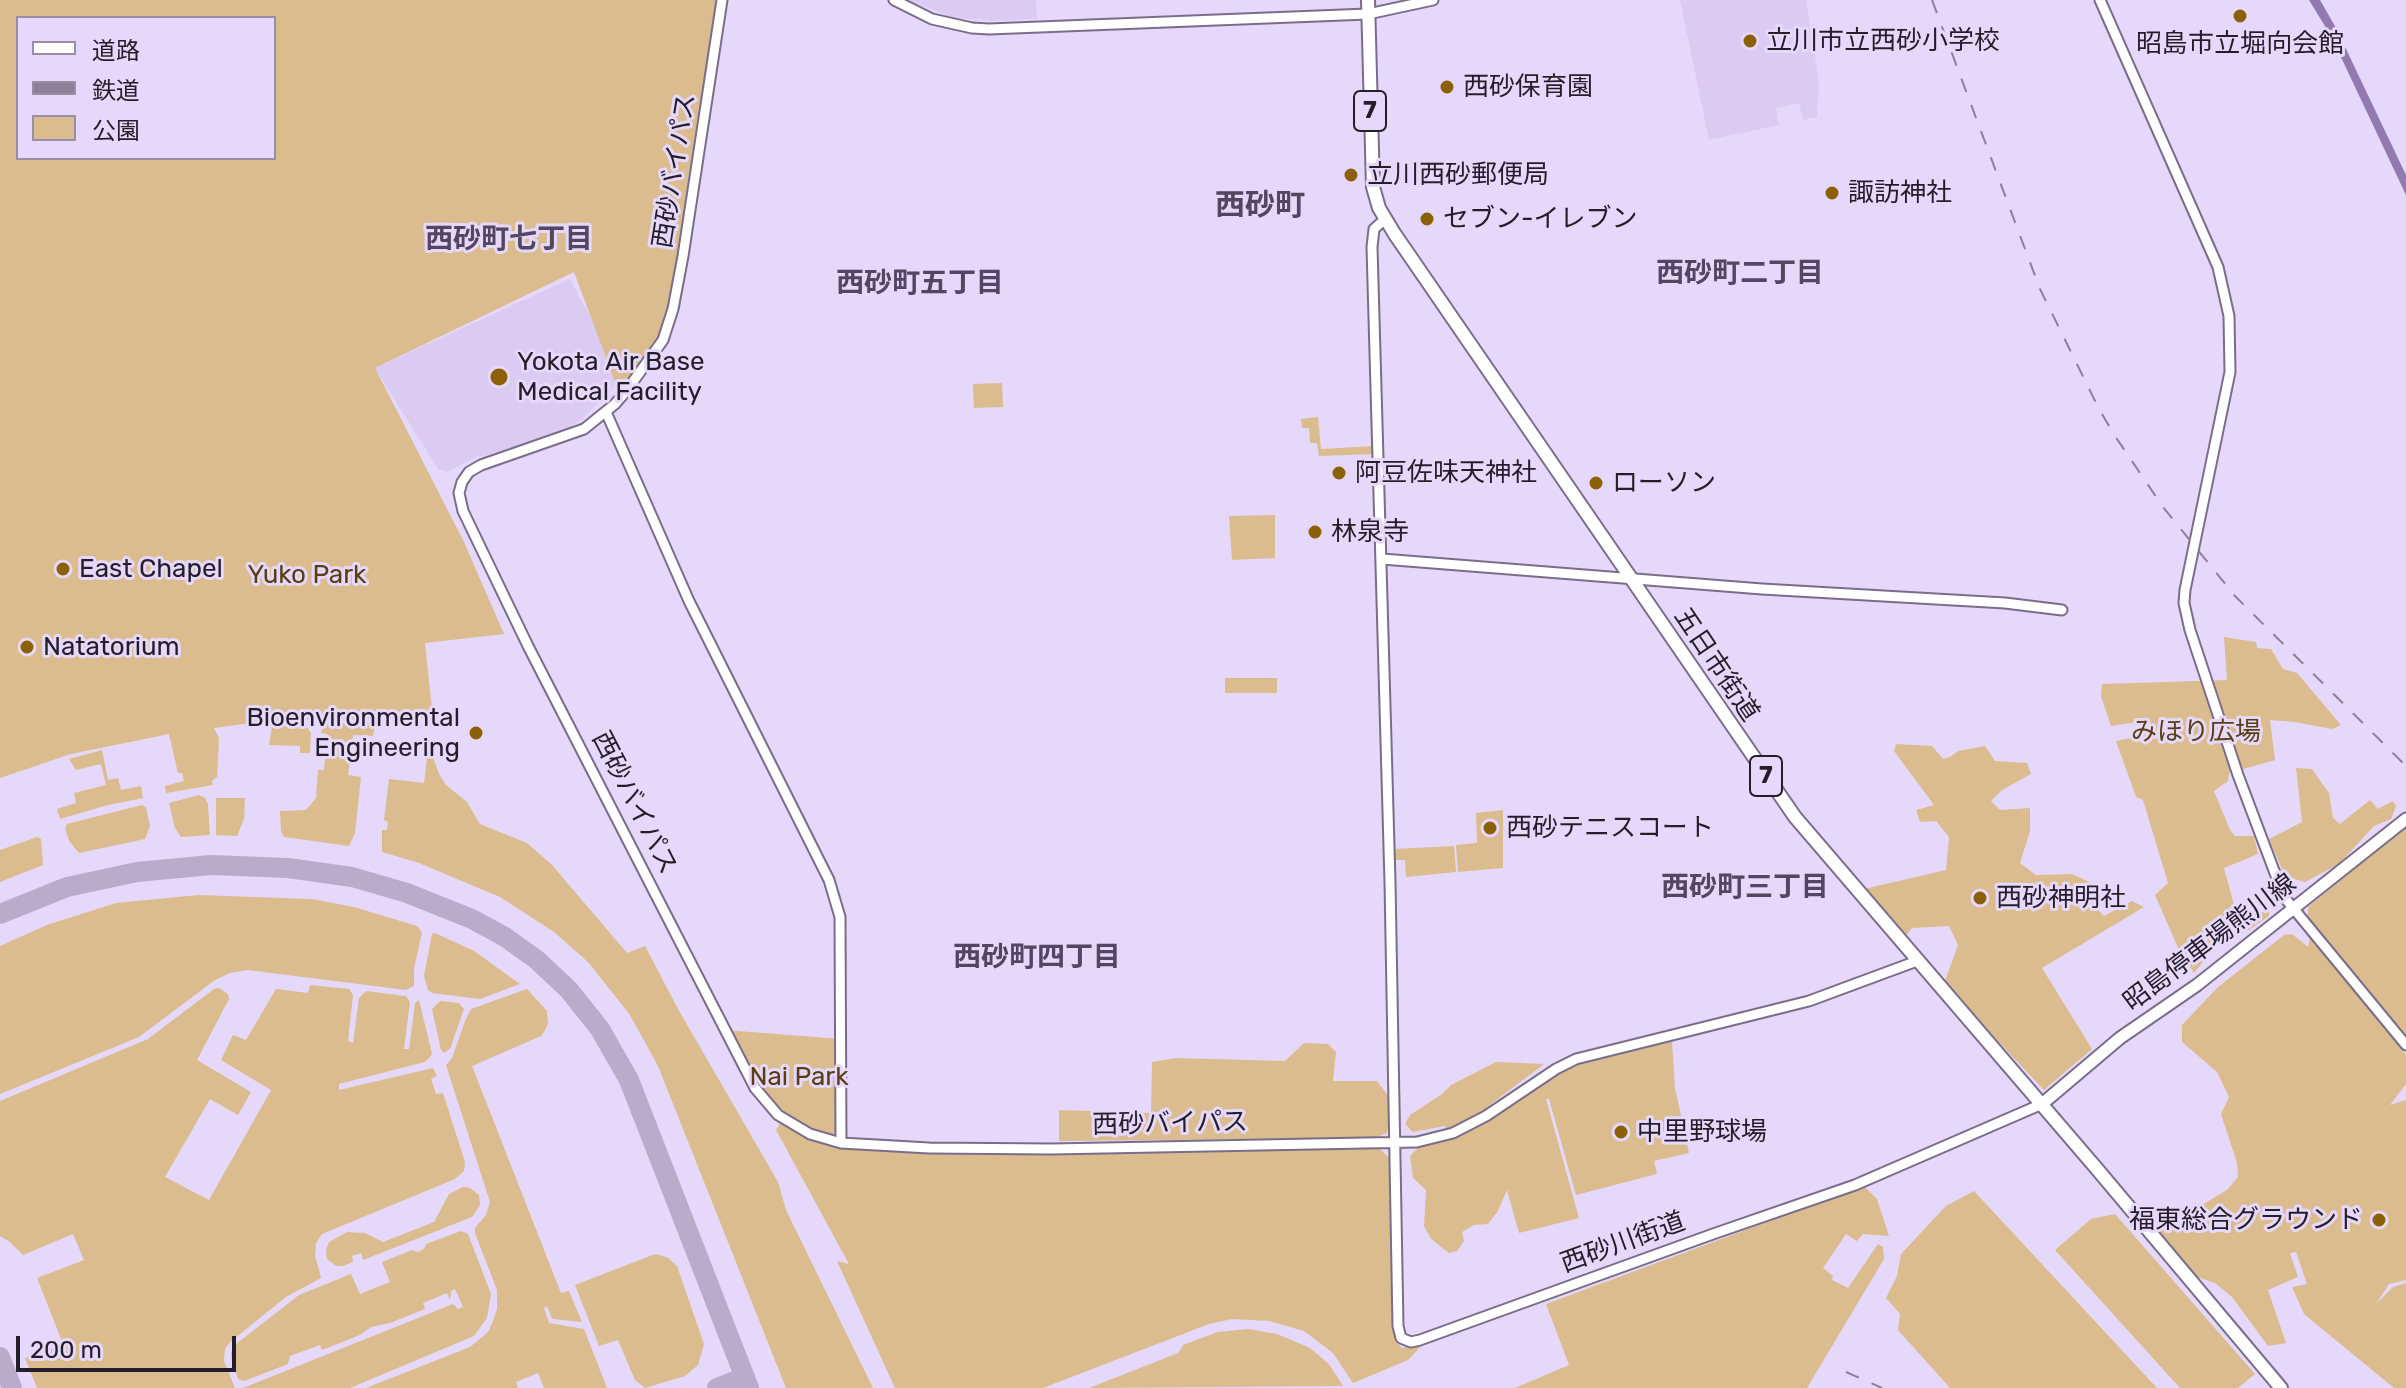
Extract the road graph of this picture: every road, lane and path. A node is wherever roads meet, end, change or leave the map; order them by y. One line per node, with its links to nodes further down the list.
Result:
1 (722, 0): 7 (street, 西砂バイパス)
2 (894, 0): 5 (street)
3 (1433, 0): 5 (street)
4 (2100, 0): 12 (street)
5 (1368, 7): 6 (main road, 五日市街道 / 7)
6 (1385, 219): 8 (street); 9 (main road, 五日市街道 / 7)
7 (606, 412): 17 (street); 17 (street, 西砂バイパス)
8 (1382, 559): 9 (street); 16 (street)
9 (1630, 578): 10 (street); 13 (main road, 五日市街道 / 7)
10 (2062, 610)
11 (2406, 819): 12 (main road, 昭島停車場熊川線)
12 (2294, 910): 14 (street); 15 (main road, 昭島停車場熊川線)
13 (1917, 961): 15 (main road, 五日市街道 / 7); 16 (street, 西砂バイパス)
14 (2406, 1045)
15 (2042, 1104): 16 (street, 西砂川街道); 18 (main road, 五日市街道 / 7)
16 (1395, 1142): 17 (street, 西砂バイパス)
17 (841, 1143)
18 (2281, 1388)

